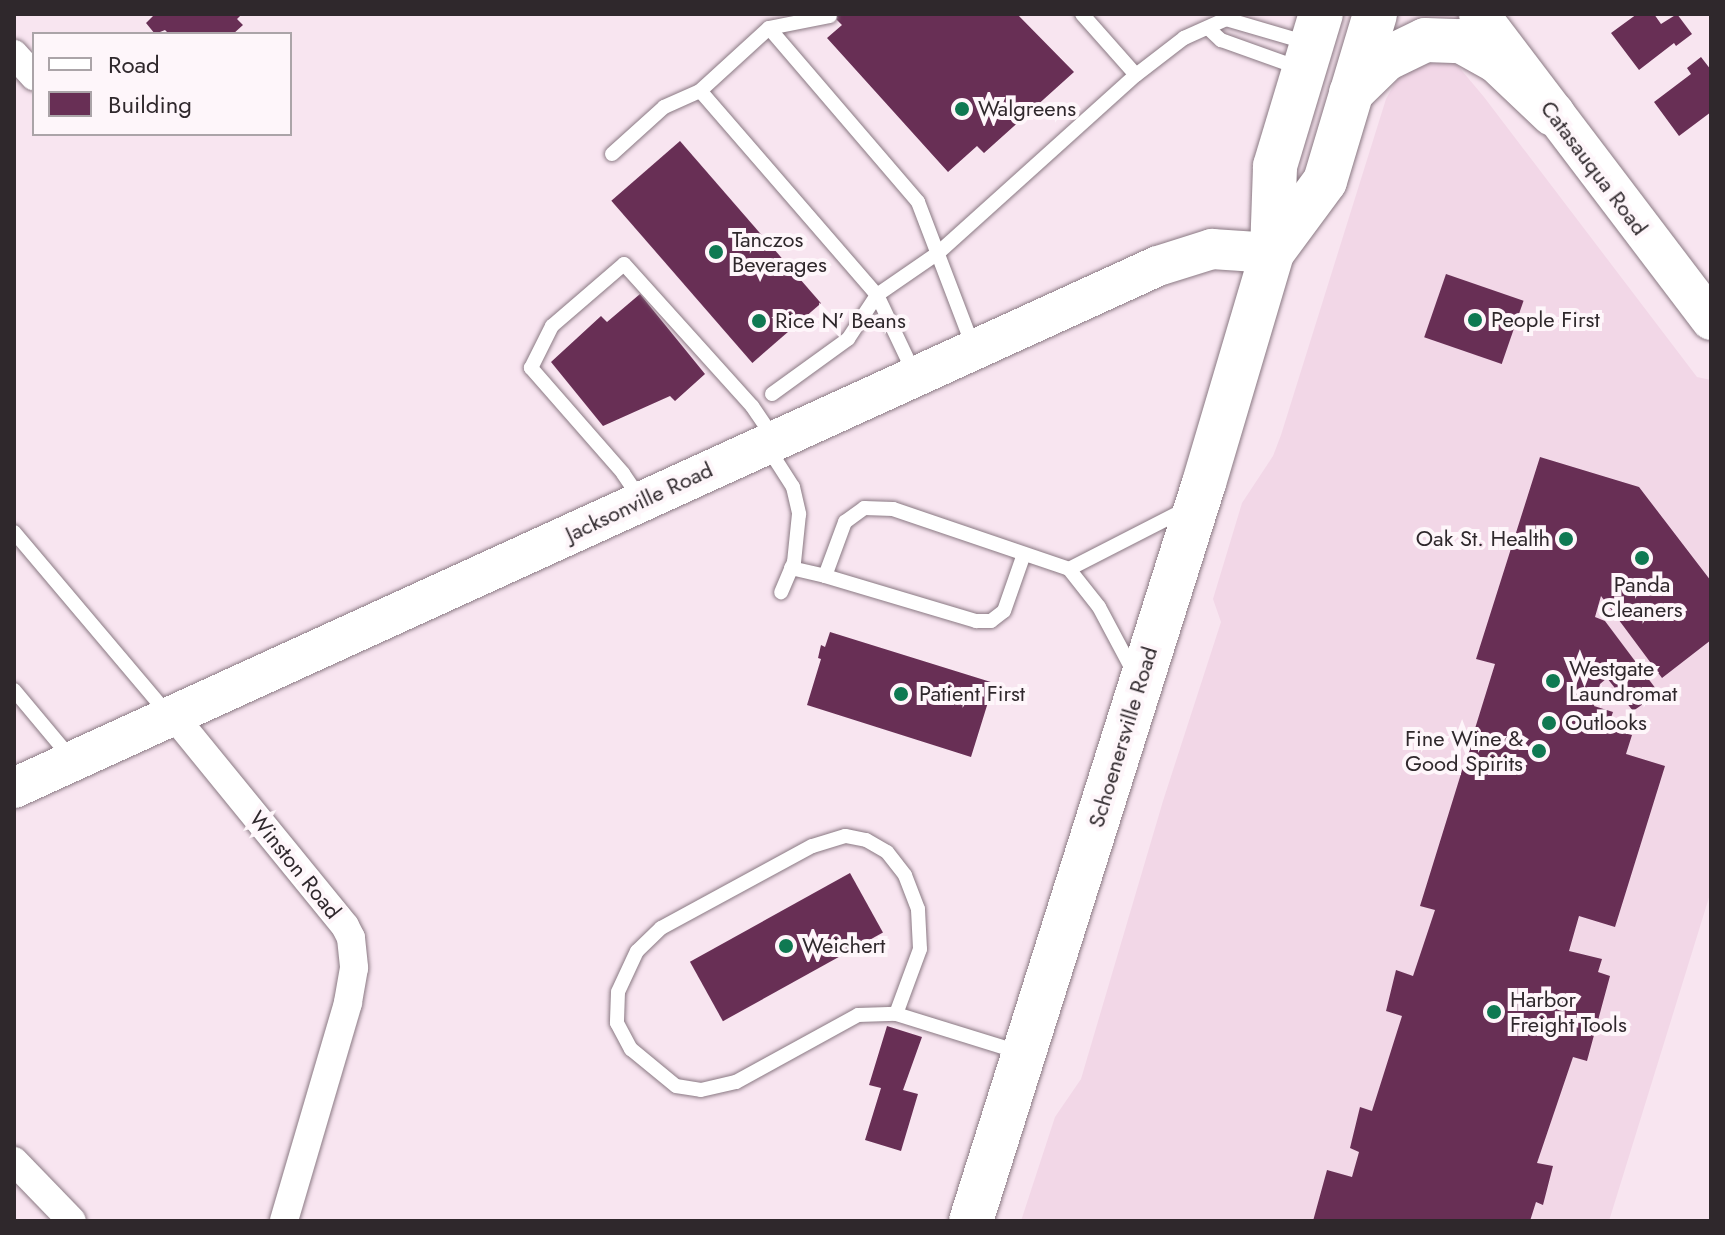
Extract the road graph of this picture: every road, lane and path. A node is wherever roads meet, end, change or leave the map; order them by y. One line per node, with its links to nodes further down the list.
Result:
1 (785, 14): 6 (lane)
2 (1082, 14): 11 (lane)
3 (1375, 14): 13 (main road, Schoenersville Road)
4 (1479, 14): 14 (street, Catasauqua Road)
5 (830, 16): 6 (lane)
6 (769, 28): 12 (lane); 16 (lane)
7 (1208, 28): 8 (lane); 8 (lane); 11 (lane)
8 (1312, 43): 17 (main road, Schoenersville Road)
9 (14, 54): 10 (street)
10 (32, 74)
11 (1136, 75): 16 (lane)
12 (700, 91): 15 (lane); 18 (lane)
13 (1351, 93): 14 (main road); 17 (main road, Schoenersville Road)
14 (1553, 114): 19 (street, Catasauqua Road)
15 (612, 154)
16 (938, 253): 18 (lane); 20 (lane)
17 (1272, 253): 20 (street, Jacksonville Road); 25 (main road, Schoenersville Road)
18 (877, 295): 21 (lane); 22 (lane)
19 (1711, 320)
20 (975, 349): 21 (street, Jacksonville Road)
21 (915, 376): 23 (street, Jacksonville Road)
22 (772, 394)
23 (771, 442): 24 (street, Jacksonville Road); 24 (lane); 28 (lane)
24 (642, 501): 34 (street, Jacksonville Road)
25 (1196, 503): 29 (lane); 32 (main road, Schoenersville Road)
26 (14, 532): 34 (lane)
27 (1024, 554): 29 (lane); 30 (lane); 30 (lane)
28 (791, 568): 30 (lane); 31 (lane)
29 (1069, 569): 32 (lane)
30 (825, 576)
31 (781, 592)
32 (1139, 686): 38 (main road, Schoenersville Road)
33 (14, 690): 35 (lane)
34 (171, 716): 35 (street, Jacksonville Road); 43 (street, Winston Road)
35 (73, 760): 36 (street, Jacksonville Road)
36 (14, 788)
37 (896, 1014): 37 (lane); 38 (lane)
38 (1023, 1053): 44 (main road, Schoenersville Road)
39 (14, 1161): 40 (street)
40 (34, 1184): 41 (street); 42 (street)
41 (43, 1221)
42 (72, 1221)
43 (284, 1221)
44 (971, 1221)

